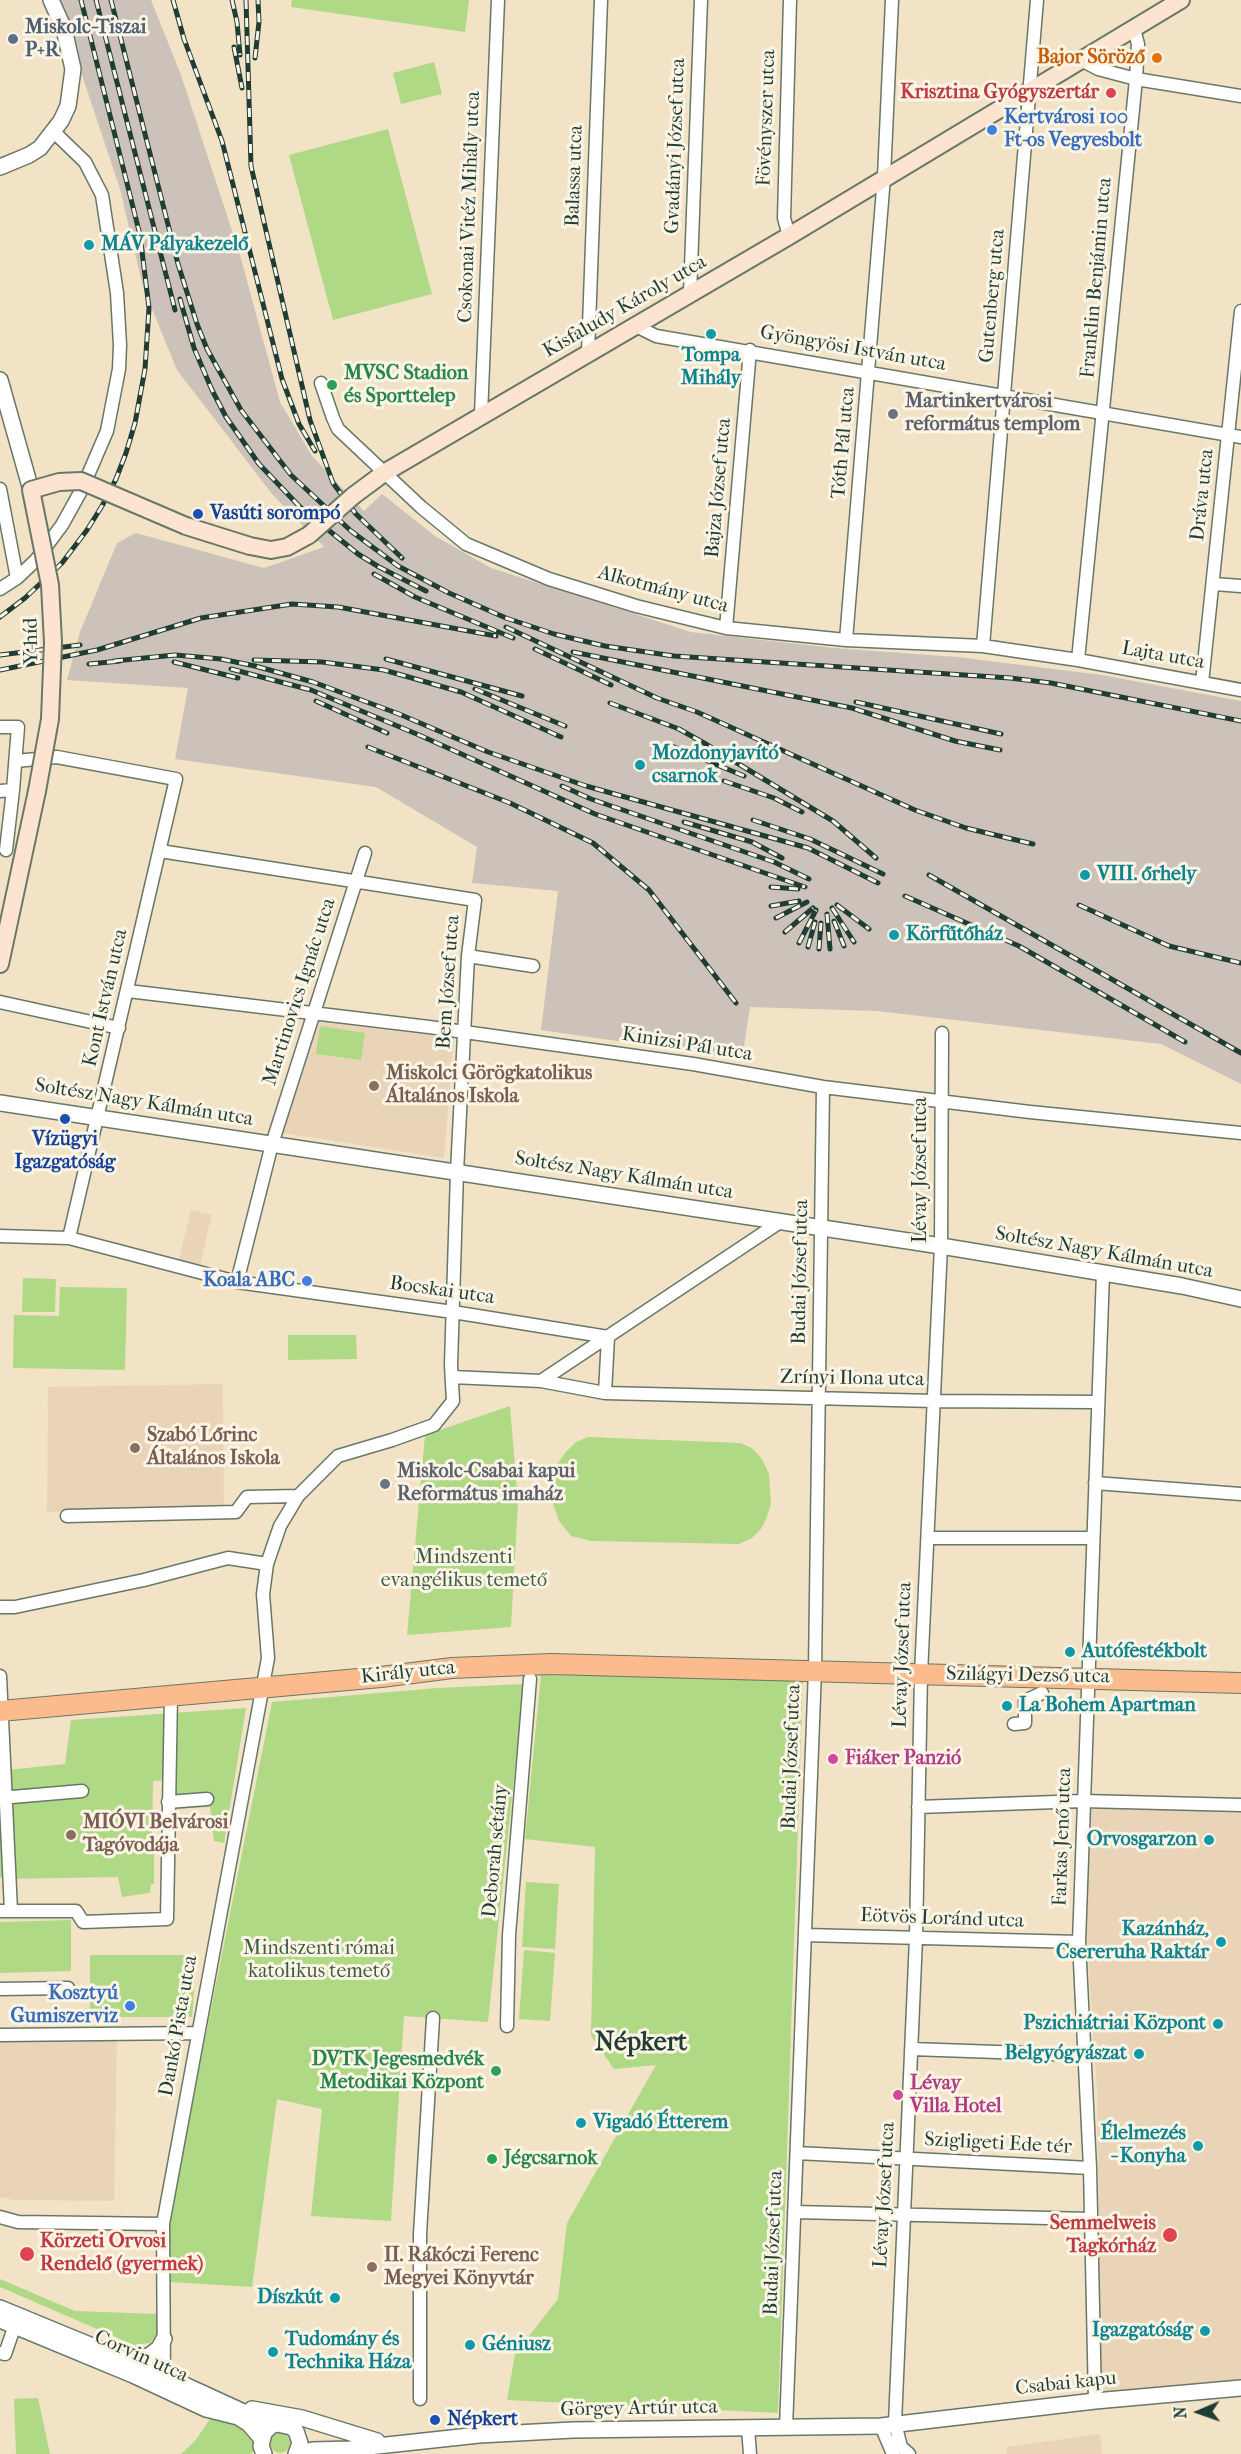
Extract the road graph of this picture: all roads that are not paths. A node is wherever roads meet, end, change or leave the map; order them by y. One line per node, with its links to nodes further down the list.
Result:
1 (51, 0): 14 (street)
2 (498, 0): 28 (street, Csokonai Vitéz Mihály utca)
3 (601, 0): 22 (street, Balassa utca)
4 (701, 0): 18 (street, Gvadányi József utca)
5 (790, 0): 17 (street, Fövényszer utca)
6 (892, 0): 16 (street, Tóth Pál utca)
7 (1037, 0): 12 (street, Gutenberg utca)
8 (1181, 0): 9 (main road, Kisfaludy Károly utca)
9 (1134, 29): 10 (main road, Kisfaludy Károly utca); 11 (street)
10 (1083, 61): 11 (street); 12 (main road, Kisfaludy Károly utca)
11 (1136, 79): 13 (street); 27 (street, Franklin Benjámin utca)
12 (1030, 92): 16 (main road, Kisfaludy Károly utca); 26 (street, Gutenberg utca)
13 (1241, 96)
14 (54, 132): 15 (street); 33 (street)
15 (0, 167)
16 (884, 177): 17 (main road, Kisfaludy Károly utca); 23 (street, Tóth Pál utca)
17 (789, 236): 18 (main road, Kisfaludy Károly utca)
18 (690, 294): 20 (main road, Kisfaludy Károly utca)
19 (1241, 311): 29 (street, Dráva utca)
20 (634, 325): 21 (street, Gyöngyösi István utca); 22 (main road, Kisfaludy Károly utca)
21 (750, 350): 23 (street, Gyöngyösi István utca); 37 (street, Bajza József utca)
22 (588, 353): 28 (main road, Kisfaludy Károly utca)
23 (870, 372): 26 (street, Gyöngyösi István utca); 38 (street, Tóth Pál utca)
24 (0, 380): 32 (street, Y-híd)
25 (321, 383): 30 (street, Alkotmány utca)
26 (1004, 396): 27 (street, Gyöngyösi István utca); 39 (street, Gutenberg utca)
27 (1104, 412): 29 (street, Gyöngyösi István utca); 40 (street, Franklin Benjámin utca)
28 (481, 415): 30 (main road, Kisfaludy Károly utca)
29 (1235, 436): 34 (street, Dráva utca)
30 (384, 473): 32 (main road, Kisfaludy Károly utca, bridge); 37 (street, Alkotmány utca)
31 (0, 490): 33 (street)
32 (31, 490): 51 (main road, Y-híd, bridge)
33 (17, 578): 36 (street)
34 (1214, 584): 35 (street); 41 (street, Dráva utca)
35 (1241, 586)
36 (0, 589)
37 (726, 628): 38 (street, Alkotmány utca)
38 (846, 640): 39 (street, Alkotmány utca)
39 (983, 646): 40 (street, Alkotmány utca)
40 (1078, 660): 41 (street, Lajta utca)
41 (1202, 683): 42 (street, Lajta utca)
42 (1241, 690)
43 (0, 727): 44 (street)
44 (16, 761): 45 (street); 48 (street, Kont István utca)
45 (13, 790): 46 (street); 47 (street)
46 (0, 791)
47 (6, 850)
48 (160, 852): 50 (street, Bem József utca); 55 (street, Kont István utca)
49 (365, 852): 50 (street, Martinovics Ignác utca)
50 (356, 881): 52 (street, Bem József utca); 57 (street, Martinovics Ignác utca)
51 (5, 917): 53 (main road, Y-híd)
52 (468, 956): 54 (street); 59 (street, Bem József utca)
53 (0, 964)
54 (533, 966)
55 (128, 991): 57 (street, Kinizsi Pál utca); 58 (street, Kont István utca)
56 (0, 1002): 58 (street)
57 (313, 1014): 59 (street, Kinizsi Pál utca); 66 (street, Martinovics Ignác utca)
58 (119, 1028): 64 (street, Kont István utca)
59 (465, 1033): 61 (street, Kinizsi Pál utca); 67 (street, Bem József utca)
60 (942, 1033): 62 (street, Lévay József utca)
61 (823, 1087): 62 (street, Kinizsi Pál utca); 69 (street, Budai József utca)
62 (941, 1101): 65 (street, Kinizsi Pál utca); 72 (street, Lévay József utca)
63 (0, 1103): 64 (street, Soltész Nagy Kálmán utca)
64 (99, 1118): 66 (street, Soltész Nagy Kálmán utca); 71 (street, Kont István utca)
65 (1241, 1133)
66 (272, 1144): 67 (street, Soltész Nagy Kálmán utca); 74 (street, Martinovics Ignác utca)
67 (457, 1172): 68 (street, Soltész Nagy Kálmán utca); 76 (street, Bem József utca)
68 (780, 1222): 69 (street, Soltész Nagy Kálmán utca); 77 (street)
69 (821, 1228): 72 (street, Soltész Nagy Kálmán utca); 81 (street, Budai József utca)
70 (0, 1236): 71 (street, Bocskai utca)
71 (69, 1238): 74 (street, Bocskai utca)
72 (941, 1246): 73 (street, Soltész Nagy Kálmán utca); 82 (street, Lévay József utca)
73 (1103, 1273): 75 (street, Soltész Nagy Kálmán utca); 83 (street, Farkas Jenő utca)
74 (237, 1282): 76 (street, Bocskai utca)
75 (1241, 1299)
76 (453, 1312): 77 (street, Bocskai utca); 78 (street, Bem József utca)
77 (608, 1337): 79 (street); 80 (street)
78 (452, 1377): 79 (street, Zrínyi Ilona utca); 86 (street, Bem József utca)
79 (541, 1381): 80 (street, Zrínyi Ilona utca)
80 (605, 1393): 81 (street, Zrínyi Ilona utca)
81 (819, 1398): 82 (street, Zrínyi Ilona utca); 92 (street, Budai József utca)
82 (934, 1401): 83 (street, Zrínyi Ilona utca); 88 (street, Lévay József utca)
83 (1098, 1402): 84 (street, Farkas Jenő utca)
84 (1095, 1483): 85 (street); 89 (street, Farkas Jenő utca)
85 (1241, 1494)
86 (298, 1496): 87 (street); 90 (street, Dankó Pista utca)
87 (67, 1516)
88 (927, 1538): 89 (street); 93 (street, Lévay József utca)
89 (1093, 1538): 95 (street, Farkas Jenő utca)
90 (267, 1564): 91 (street); 98 (street, Dankó Pista utca)
91 (0, 1607)
92 (815, 1670): 93 (main road, Szilágyi Dezső utca); 98 (main road, Király utca); 111 (street, Budai József utca)
93 (921, 1674): 95 (main road, Szilágyi Dezső utca); 109 (street, Lévay József utca)
94 (0, 1676): 101 (street)
95 (1088, 1678): 97 (main road, Szilágyi Dezső utca); 106 (street, Farkas Jenő utca)
96 (530, 1679): 117 (street, Deborah sétány)
97 (1241, 1683)
98 (263, 1687): 99 (main road, Király utca); 118 (street, Dankó Pista utca)
99 (171, 1695): 101 (main road, Király utca); 107 (street)
100 (1031, 1697): 102 (street)
101 (1, 1712): 104 (street)
102 (1014, 1724)
103 (82, 1791): 104 (street)
104 (3, 1797): 110 (street)
105 (207, 1799): 107 (street)
106 (1083, 1801): 108 (street); 109 (street); 113 (street, Farkas Jenő utca)
107 (168, 1802): 110 (street)
108 (1241, 1804)
109 (918, 1807): 112 (street, Lévay József utca)
110 (5, 1911)
111 (805, 1935): 112 (street, Eötvös Loránd utca); 122 (street, Budai József utca)
112 (916, 1938): 113 (street, Eötvös Loránd utca); 120 (street, Lévay József utca)
113 (1079, 1942): 121 (street, Farkas Jenő utca)
114 (68, 1988): 115 (street)
115 (0, 1989)
116 (433, 2018): 138 (street)
117 (507, 2026)
118 (197, 2033): 119 (street); 129 (street, Dankó Pista utca)
119 (0, 2035)
120 (911, 2049): 121 (street); 123 (street, Lévay József utca)
121 (1083, 2055): 124 (street, Farkas Jenő utca)
122 (796, 2153): 123 (street, Szigligeti Ede tér); 125 (street, Budai József utca)
123 (906, 2159): 124 (street, Szigligeti Ede tér); 126 (street, Lévay József utca)
124 (1090, 2168): 128 (street, Farkas Jenő utca)
125 (794, 2212): 126 (street); 144 (street, Budai József utca)
126 (904, 2214): 128 (street); 142 (street, Lévay József utca)
127 (0, 2217): 129 (street)
128 (1091, 2218): 139 (street, Farkas Jenő utca)
129 (163, 2224): 133 (street, Dankó Pista utca)
130 (0, 2308): 135 (street, Corvin utca)
131 (0, 2320): 132 (street, Corvin utca)
132 (15, 2325): 134 (street); 136 (street, Corvin utca)
133 (164, 2339): 135 (street); 136 (street, Dankó Pista utca)
134 (0, 2353)
135 (122, 2358): 136 (street, Corvin utca)
136 (164, 2383): 140 (street, Corvin utca); 147 (street, Corvin utca)
137 (1241, 2388): 139 (street, Csabai kapu)
138 (420, 2400)
139 (1095, 2401): 142 (street, Csabai kapu)
140 (226, 2403): 141 (street, Corvin utca); 146 (street, Corvin utca)
141 (272, 2425): 145 (street, Corvin utca); 147 (street)
142 (888, 2425): 144 (street, Görgey Artúr utca); 151 (street); 152 (street)
143 (748, 2428): 144 (street, Görgey Artúr utca); 146 (street, Görgey Artúr utca); 150 (street)
144 (786, 2428)
145 (299, 2437): 148 (street, Görgey Artúr utca); 149 (street)
146 (385, 2443): 148 (street, Görgey Artúr utca)
147 (261, 2448)
148 (358, 2450): 149 (street, Görgey Artúr utca)
149 (298, 2454)
150 (750, 2454)
151 (893, 2454)
152 (909, 2454)

